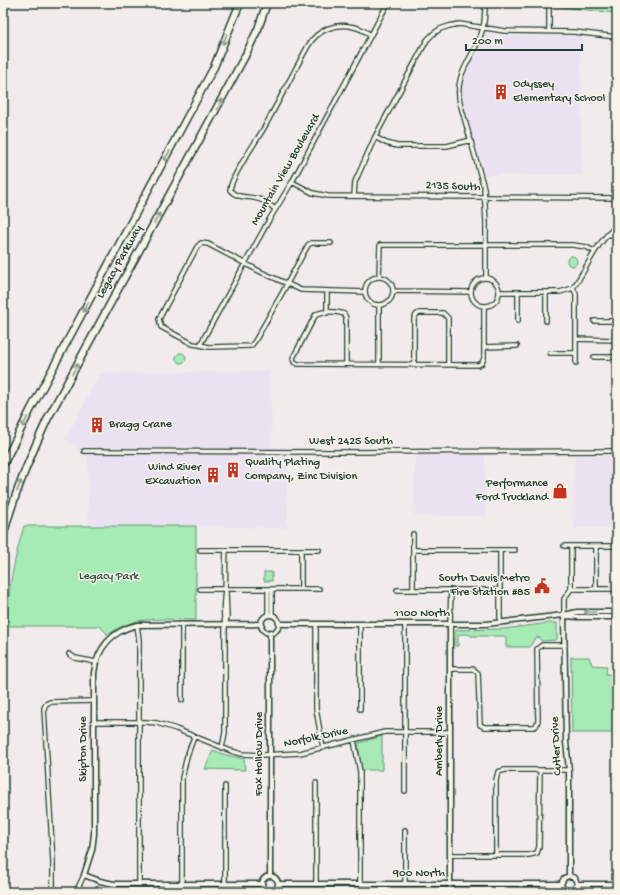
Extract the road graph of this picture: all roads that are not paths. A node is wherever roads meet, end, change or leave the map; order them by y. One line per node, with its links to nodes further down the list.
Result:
1 (240, 3): 58 (highway, Legacy Parkway, one-way to 58)
2 (267, 3): 60 (highway, Legacy Parkway, one-way to 2)
3 (388, 3): 8 (street, Mountain View Boulevard)
4 (485, 3): 6 (street)
5 (549, 3): 7 (street)
6 (483, 28): 7 (street); 10 (street); 11 (street)
7 (549, 31): 9 (street)
8 (371, 34): 12 (street, Mountain View Boulevard); 16 (street)
9 (617, 37)
10 (375, 137): 11 (street); 13 (street)
11 (471, 140): 14 (street)
12 (292, 182): 13 (street, 2135 South); 16 (street, Mountain View Boulevard)
13 (354, 196): 14 (street, 2135 South)
14 (485, 198): 15 (street, 2135 South); 21 (street)
15 (617, 198)
16 (275, 209): 23 (street, Mountain View Boulevard)
17 (617, 226): 19 (street)
18 (617, 234): 19 (street)
19 (608, 235): 22 (street)
20 (331, 244): 26 (street)
21 (486, 245): 22 (street); 24 (street); 25 (street)
22 (594, 252): 27 (street)
23 (245, 264): 26 (street); 44 (street, Mountain View Boulevard); 44 (street)
24 (379, 277): 29 (street); 30 (street)
25 (486, 278): 31 (street); 32 (street)
26 (287, 284): 28 (street); 44 (street)
27 (573, 288): 34 (street); 42 (street)
28 (327, 291): 30 (street); 37 (street)
29 (393, 291): 31 (street); 35 (street)
30 (365, 292): 35 (street)
31 (471, 292): 36 (street)
32 (499, 292): 33 (street); 36 (street)
33 (518, 292): 34 (street); 38 (street)
34 (546, 292): 39 (street)
35 (379, 306): 53 (street)
36 (484, 306): 46 (street)
37 (327, 313): 52 (street); 52 (street)
38 (518, 321)
39 (546, 321)
40 (594, 321): 41 (street)
41 (617, 321)
42 (576, 339): 43 (street); 48 (street)
43 (617, 340)
44 (200, 345)
45 (517, 346): 46 (street)
46 (484, 347): 55 (street)
47 (550, 353): 48 (street)
48 (576, 353): 51 (street)
49 (594, 357): 50 (street)
50 (617, 357)
51 (576, 363)
52 (346, 364): 53 (street)
53 (379, 364): 54 (street)
54 (414, 364): 55 (street); 55 (street)
55 (448, 364)
56 (84, 451): 57 (street, West 2425 South)
57 (617, 451)
58 (3, 465)
59 (413, 534): 69 (street)
60 (3, 536)
61 (564, 546): 62 (street)
62 (571, 546): 63 (street); 83 (street)
63 (596, 546): 64 (street); 77 (street)
64 (617, 546)
65 (200, 550): 66 (street)
66 (226, 550): 67 (street); 73 (street)
67 (301, 550): 68 (street); 75 (street)
68 (319, 550)
69 (413, 550): 70 (street); 80 (street)
70 (500, 550): 71 (street); 82 (street)
71 (515, 550)
72 (200, 589): 73 (street)
73 (225, 589): 74 (street); 90 (street)
74 (270, 589): 75 (street); 85 (street)
75 (301, 589): 76 (street)
76 (319, 589)
77 (596, 589): 78 (street); 83 (street)
78 (617, 589)
79 (397, 590): 80 (street)
80 (413, 590): 81 (street)
81 (451, 590): 82 (street); 96 (street, Amberly Drive)
82 (500, 590): 88 (street)
83 (570, 590): 86 (street)
84 (617, 612): 86 (street, 1100 North, one-way to 86)
85 (270, 615): 91 (street); 92 (street)
86 (564, 615): 87 (street, 1100 North); 88 (street, 1100 North); 99 (street, Cutler Drive)
87 (617, 617)
88 (500, 623): 96 (street, 1100 North)
89 (182, 624): 90 (street); 97 (street); 103 (street)
90 (225, 624): 91 (street); 112 (street)
91 (262, 624): 98 (street)
92 (279, 624): 93 (street, 1100 North); 98 (street)
93 (316, 624): 94 (street, 1100 North); 113 (street)
94 (360, 624): 95 (street, 1100 North); 105 (street)
95 (405, 624): 96 (street, 1100 North); 108 (street)
96 (450, 624): 102 (street, Amberly Drive)
97 (137, 625): 101 (street, Skipton Drive); 107 (street)
98 (270, 632): 114 (street, Fox Hollow Drive)
99 (564, 644): 102 (street); 116 (street, Cutler Drive)
100 (69, 654): 101 (street)
101 (96, 662): 104 (street, Skipton Drive)
102 (450, 670): 109 (street, Amberly Drive)
103 (182, 700)
104 (94, 701): 106 (street, Skipton Drive); 139 (street)
105 (360, 709)
106 (94, 722): 107 (street, Norfolk Drive); 123 (street, Skipton Drive)
107 (139, 722): 110 (street, Norfolk Drive); 126 (street)
108 (405, 732): 109 (street, Norfolk Drive); 111 (street, Norfolk Drive); 119 (street)
109 (450, 732): 121 (street, Amberly Drive)
110 (194, 737): 112 (street, Norfolk Drive); 127 (street)
111 (354, 740): 113 (street, Norfolk Drive); 132 (street)
112 (222, 748): 114 (street, Norfolk Drive)
113 (322, 748): 114 (street, Norfolk Drive)
114 (270, 755): 124 (street, Fox Hollow Drive)
115 (540, 770): 116 (street); 122 (street); 122 (street)
116 (569, 770): 125 (street, Cutler Drive)
117 (316, 782): 131 (street)
118 (225, 786): 128 (street)
119 (405, 790)
120 (405, 830): 133 (street)
121 (450, 855): 122 (street); 134 (street, Amberly Drive)
122 (496, 855)
123 (84, 875): 126 (street); 140 (street, Skipton Drive)
124 (270, 876): 129 (street); 130 (street)
125 (569, 876): 136 (street); 137 (street)
126 (139, 884): 127 (street)
127 (182, 884): 128 (street)
128 (225, 884): 129 (street)
129 (262, 884): 141 (street)
130 (278, 884): 131 (street, 900 North); 141 (street)
131 (316, 884): 132 (street, 900 North)
132 (360, 884): 133 (street, 900 North)
133 (405, 884): 134 (street, 900 North)
134 (450, 884): 135 (street, 900 North); 142 (street, Amberly Drive)
135 (521, 884): 136 (street, 900 North); 143 (street)
136 (561, 884): 144 (street)
137 (577, 884): 138 (street); 144 (street)
138 (617, 884)
139 (53, 892)
140 (76, 892)
141 (270, 892)
142 (450, 892)
143 (521, 892)
144 (569, 892)

